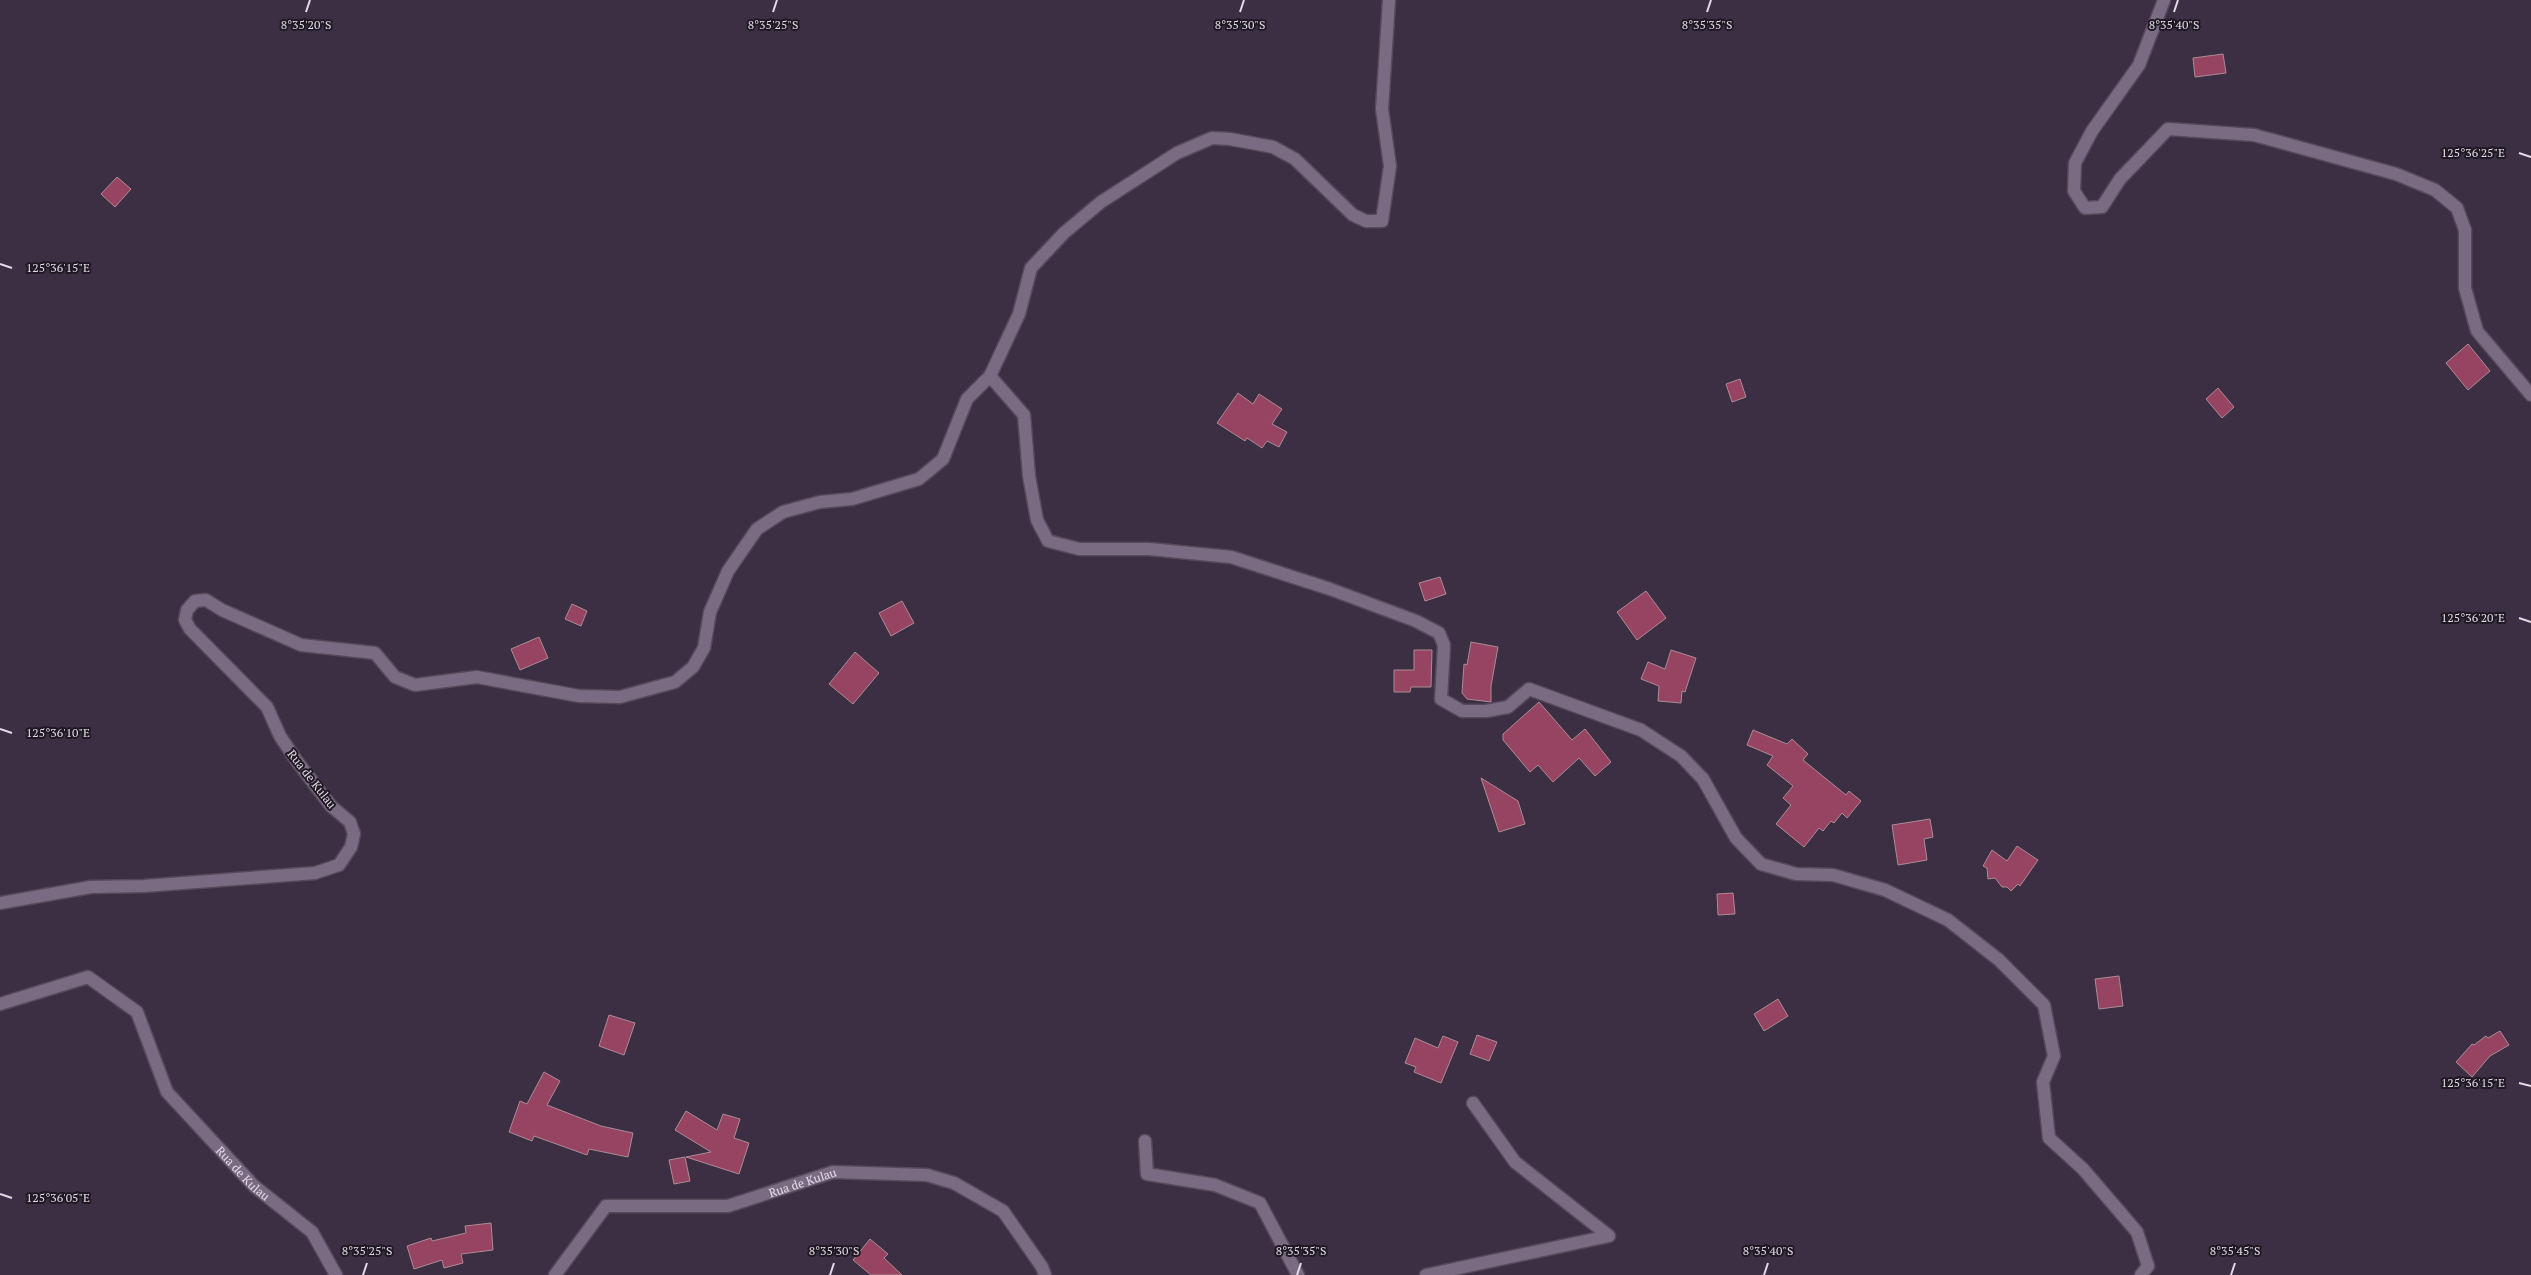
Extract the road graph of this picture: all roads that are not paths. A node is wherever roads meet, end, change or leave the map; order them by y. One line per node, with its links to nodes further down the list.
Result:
1 (1389, 0): 3 (street)
2 (2164, 0): 4 (street)
3 (990, 376): 5 (street, Rua de Kulau); 14 (street)
4 (2531, 395)
5 (0, 903)
6 (0, 1004): 9 (street, Rua de Kulau)
7 (1473, 1103): 13 (street)
8 (1145, 1141): 12 (street)
9 (336, 1275)
10 (555, 1275): 11 (street, Rua de Kulau)
11 (1045, 1275)
12 (1298, 1275)
13 (1426, 1275)
14 (2141, 1275)

